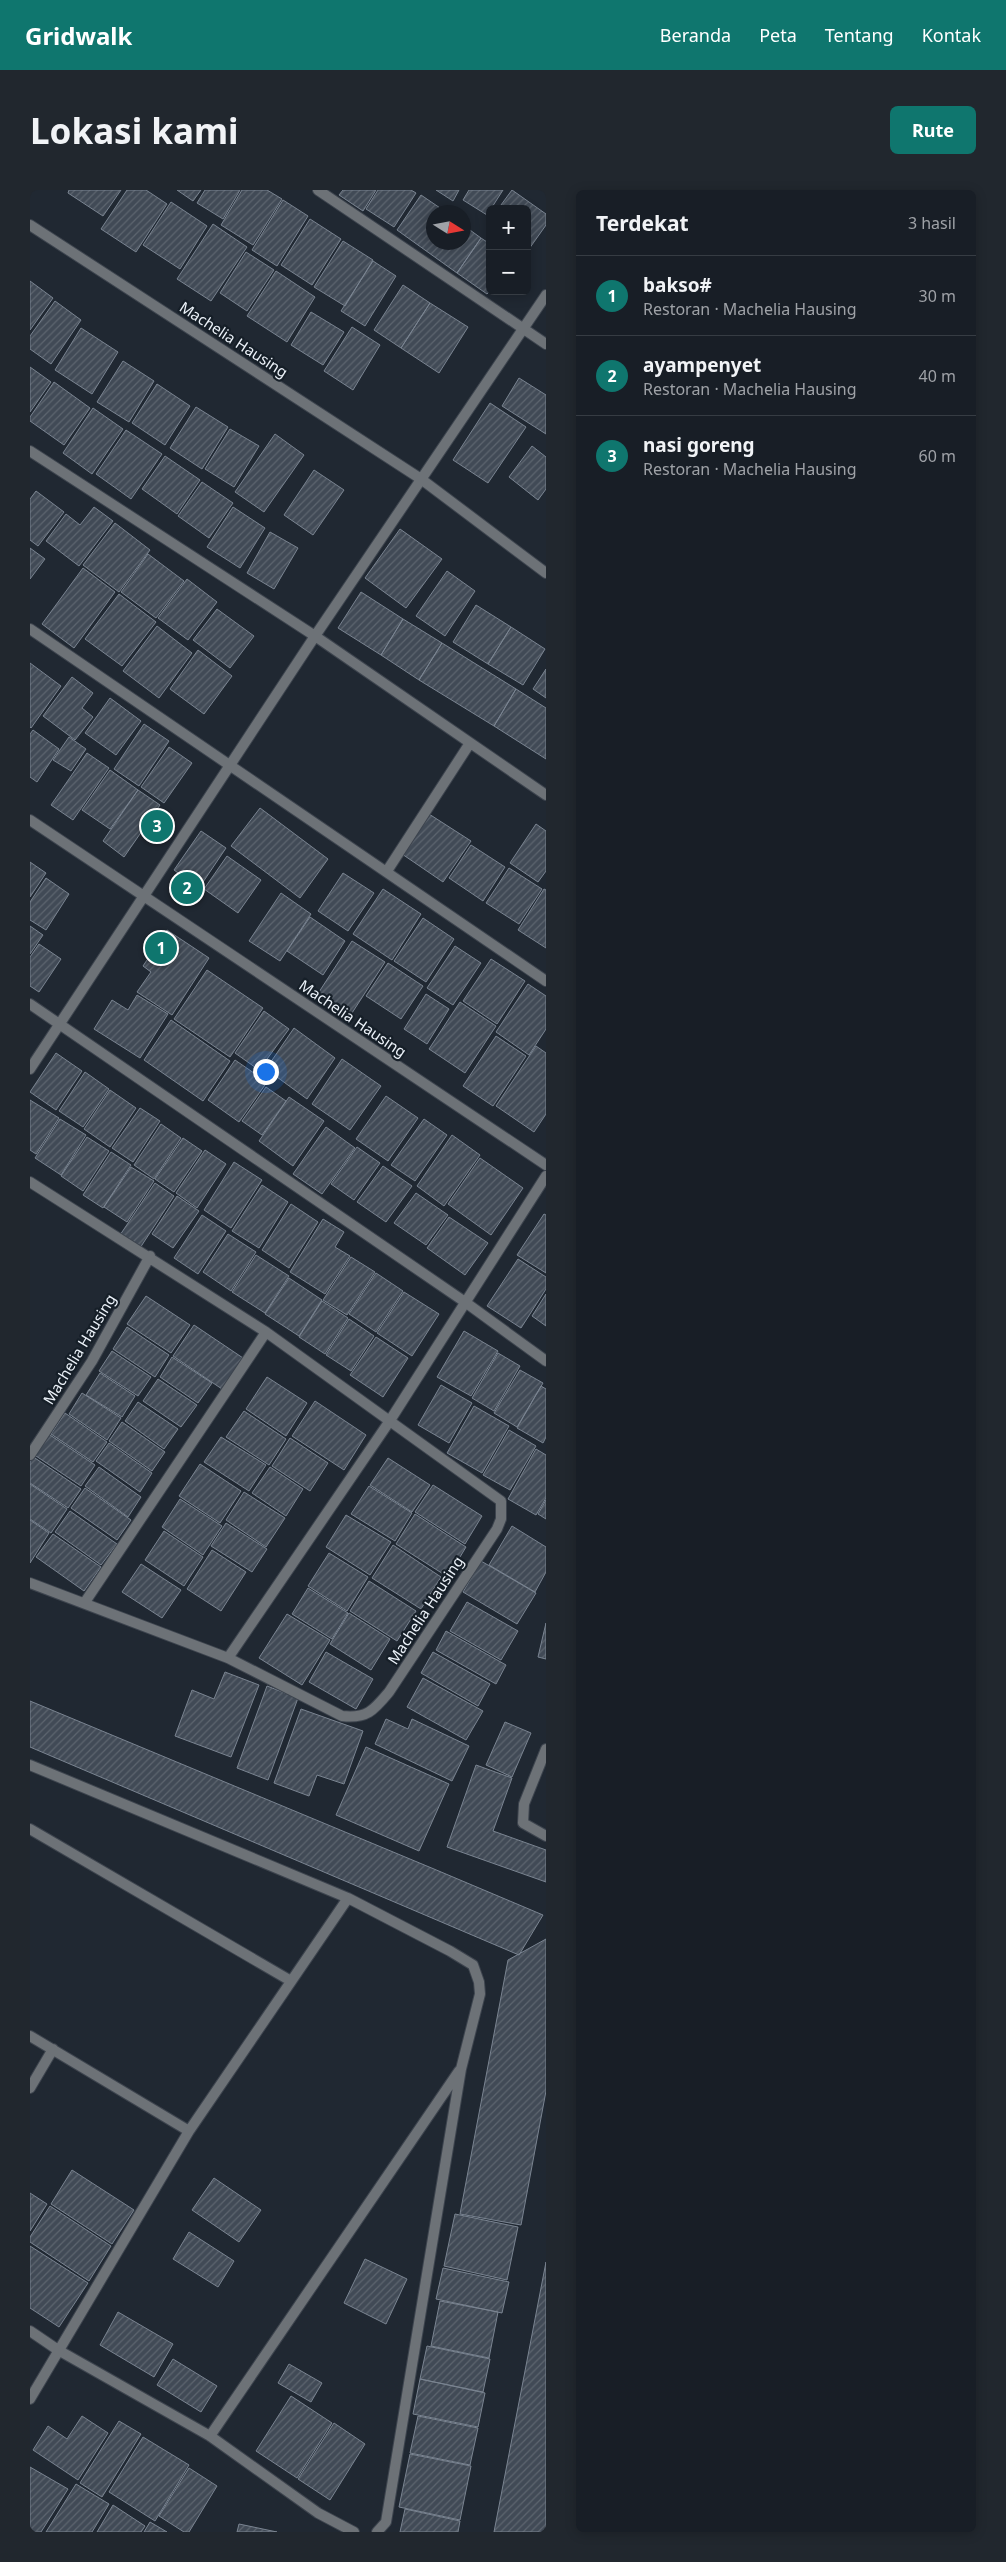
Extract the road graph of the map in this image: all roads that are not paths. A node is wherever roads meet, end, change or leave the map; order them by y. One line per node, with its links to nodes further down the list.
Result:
1 (318, 190): 4 (street)
2 (30, 225): 7 (street, Machelia Hausing)
3 (546, 295): 4 (street)
4 (524, 328): 5 (street); 7 (street)
5 (546, 344)
6 (30, 451): 10 (street)
7 (421, 479): 8 (street, Machelia Hausing); 10 (street)
8 (546, 573)
9 (30, 629): 12 (street)
10 (315, 636): 11 (street); 12 (street)
11 (470, 743): 13 (street); 15 (street)
12 (229, 766): 15 (street); 16 (street)
13 (546, 794)
14 (30, 820): 16 (street, Machelia Hausing)
15 (387, 871): 17 (street)
16 (143, 896): 19 (street); 21 (street, Machelia Hausing)
17 (546, 981)
18 (30, 1004): 19 (street)
19 (59, 1024): 20 (street); 25 (street)
20 (30, 1069)
21 (546, 1166)
22 (546, 1176): 25 (street)
23 (30, 1182): 24 (street, Machelia Hausing)
24 (150, 1256): 26 (street, Machelia Hausing); 29 (street, Machelia Hausing)
25 (464, 1302): 27 (street); 28 (street)
26 (266, 1332): 28 (street, Machelia Hausing); 31 (street)
27 (546, 1361)
28 (389, 1422): 32 (street); 32 (street, Machelia Hausing)
29 (30, 1455)
30 (30, 1583): 31 (street, Machelia Hausing)
31 (85, 1602): 32 (street, Machelia Hausing)
32 (228, 1658)
33 (546, 1749): 36 (street)
34 (30, 1765): 37 (street)
35 (30, 1829): 38 (street)
36 (546, 1836)
37 (348, 1898): 38 (street); 41 (street)
38 (291, 1981): 43 (street)
39 (30, 2036): 40 (street)
40 (53, 2050): 42 (street); 43 (street)
41 (461, 2069): 47 (street); 49 (street)
42 (30, 2088)
43 (188, 2131): 45 (street)
44 (30, 2331): 45 (street)
45 (58, 2350): 46 (street); 47 (street)
46 (30, 2399)
47 (210, 2436): 48 (street)
48 (354, 2532)
49 (377, 2532)

